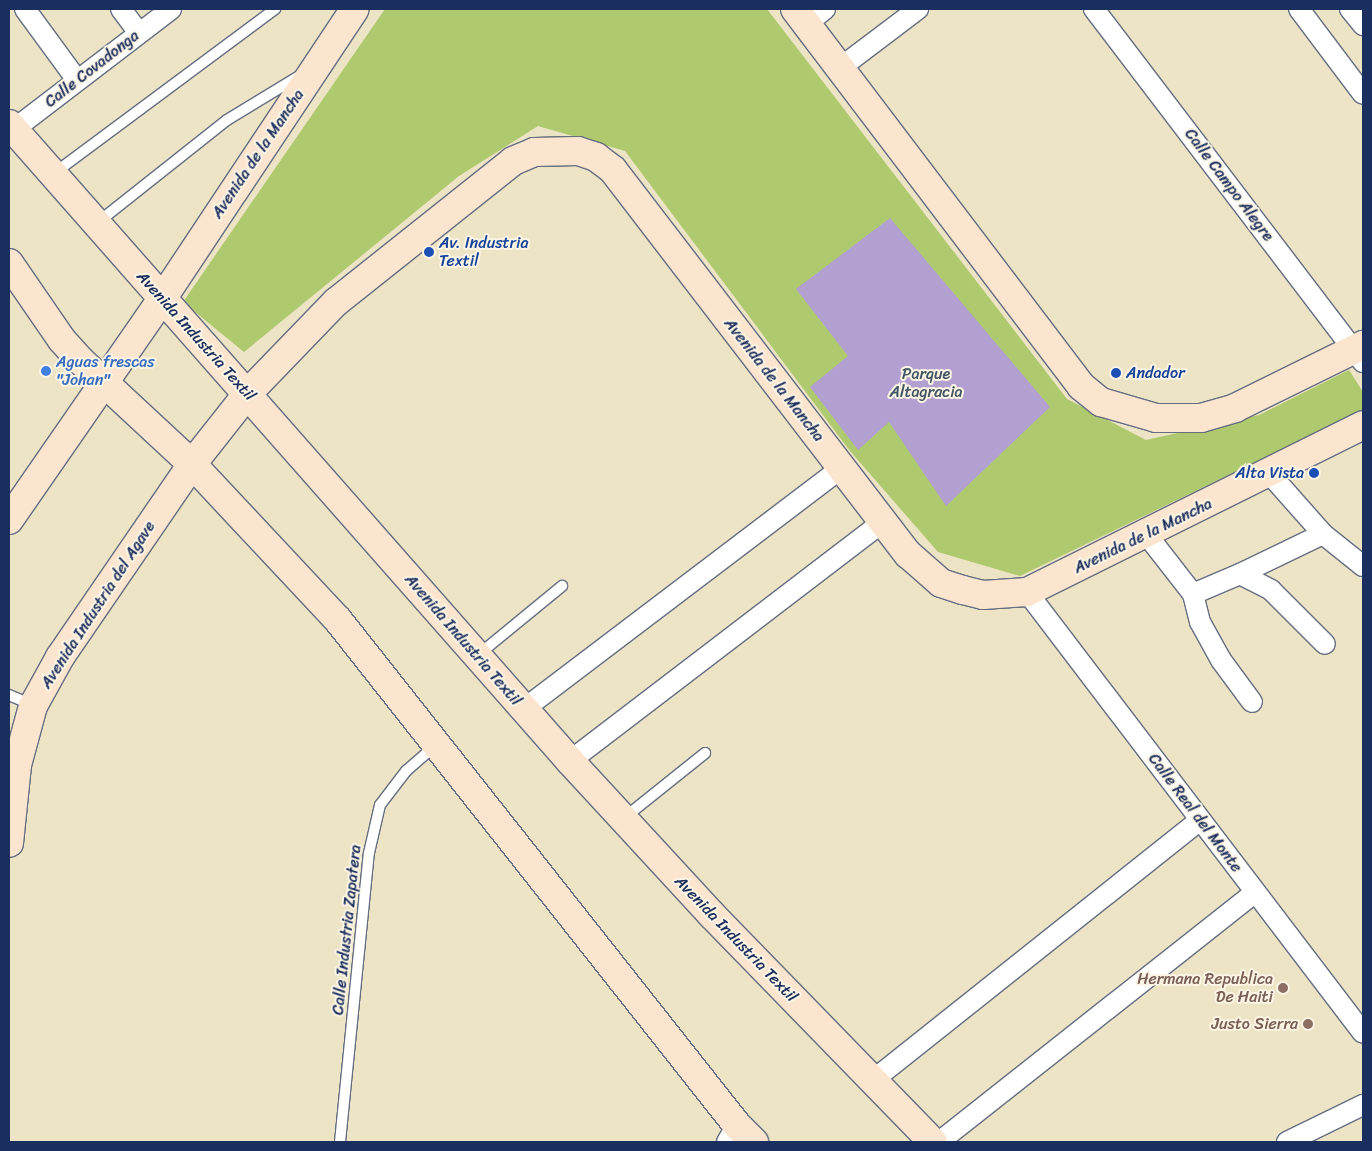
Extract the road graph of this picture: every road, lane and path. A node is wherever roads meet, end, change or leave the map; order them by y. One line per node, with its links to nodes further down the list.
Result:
1 (25, 9): 15 (street)
2 (121, 9): 12 (street)
3 (171, 9): 12 (street, Calle Covadonga)
4 (275, 9): 18 (lane)
5 (355, 9): 13 (street, Avenida de la Mancha)
6 (918, 9): 14 (street)
7 (1094, 9): 22 (street, Calle Campo Alegre)
8 (1299, 9): 16 (street)
9 (1350, 9): 11 (street)
10 (809, 14): 14 (street)
11 (1363, 26)
12 (139, 33): 15 (street, Calle Covadonga)
13 (317, 65): 19 (lane); 21 (street, Avenida de la Mancha)
14 (840, 68): 22 (street)
15 (78, 80): 17 (street, Calle Covadonga)
16 (1363, 94)
17 (11, 127): 18 (street, Avenida Industria Textil)
18 (52, 174): 19 (street, Avenida Industria Textil)
19 (96, 224): 21 (street, Avenida Industria Textil)
20 (9, 262): 23 (street)
21 (162, 299): 23 (street, Avenida de la Mancha); 24 (street, Avenida Industria Textil)
22 (1360, 352)
23 (103, 382): 26 (street); 29 (street)
24 (248, 394): 26 (street, Avenida de la Mancha); 27 (street, Avenida de la Mancha); 39 (street, Avenida Industria Textil)
25 (1363, 426): 28 (street, Avenida de la Mancha)
26 (192, 464): 42 (street, Avenida Industria del Agave); 44 (street)
27 (842, 468): 30 (street, Avenida de la Mancha); 43 (street)
28 (1268, 472): 31 (street); 32 (street, Avenida de la Mancha)
29 (9, 520)
30 (883, 522): 36 (street, Avenida de la Mancha); 46 (street)
31 (1323, 534): 33 (street); 34 (street)
32 (1147, 535): 36 (street, Avenida de la Mancha); 37 (street)
33 (1363, 566)
34 (1240, 574): 37 (street); 38 (street)
35 (562, 586): 39 (lane)
36 (1028, 592): 48 (street, Calle Real del Monte)
37 (1193, 594): 41 (street)
38 (1325, 644)
39 (477, 656): 43 (street, Avenida Industria Textil)
40 (9, 695): 42 (lane)
41 (1252, 702)
42 (33, 706): 49 (street, Avenida Industria del Agave)
43 (524, 709): 46 (street, Avenida Industria Textil)
44 (437, 744): 54 (street); 55 (lane, Calle Industria Zapatera)
45 (705, 753): 47 (lane)
46 (570, 761): 47 (street, Avenida Industria Textil)
47 (623, 819): 52 (street, Avenida Industria Textil)
48 (1200, 820): 50 (street, Calle Real del Monte); 52 (street)
49 (9, 843)
50 (1255, 892): 51 (street, Calle Real del Monte); 57 (street)
51 (1363, 1033)
52 (872, 1081): 56 (street, Avenida Industria Textil)
53 (1363, 1105): 58 (street)
54 (740, 1137)
55 (340, 1142)
56 (933, 1142)
57 (939, 1142)
58 (1287, 1142)

